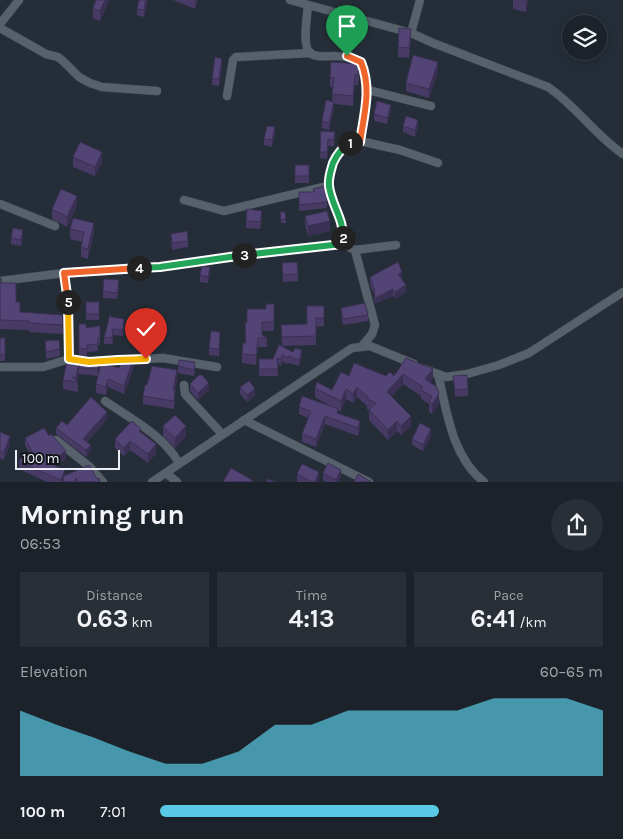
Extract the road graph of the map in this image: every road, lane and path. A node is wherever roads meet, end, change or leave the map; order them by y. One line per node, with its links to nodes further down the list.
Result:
1 (19, 0): 5 (street)
2 (290, 0): 4 (street)
3 (420, 0): 7 (street)
4 (308, 6): 7 (street); 8 (street)
5 (0, 24)
6 (0, 28): 10 (street)
7 (411, 33): 14 (street)
8 (311, 54): 9 (street); 11 (street)
9 (368, 90): 12 (street); 13 (street)
10 (157, 91)
11 (227, 96)
12 (431, 106)
13 (360, 142): 15 (street); 16 (street)
14 (623, 154)
15 (438, 164)
16 (329, 186): 17 (street); 20 (street)
17 (184, 200)
18 (0, 204): 19 (street)
19 (55, 226)
20 (342, 244): 22 (street); 23 (street)
21 (396, 246): 22 (street)
22 (355, 250): 26 (street)
23 (64, 273): 24 (street); 27 (street)
24 (0, 281)
25 (623, 292): 30 (street)
26 (362, 346): 30 (street); 33 (street)
27 (69, 359): 28 (street); 29 (street)
28 (0, 367)
29 (217, 367)
30 (438, 374): 42 (street)
31 (184, 385): 34 (street)
32 (105, 401): 36 (street)
33 (244, 420): 34 (street); 41 (street)
34 (222, 434): 36 (street)
35 (56, 440): 38 (street)
36 (179, 462): 37 (street)
37 (166, 473): 39 (street); 40 (street)
38 (103, 482)
39 (152, 482)
40 (177, 482)
41 (369, 482)
42 (484, 482)

